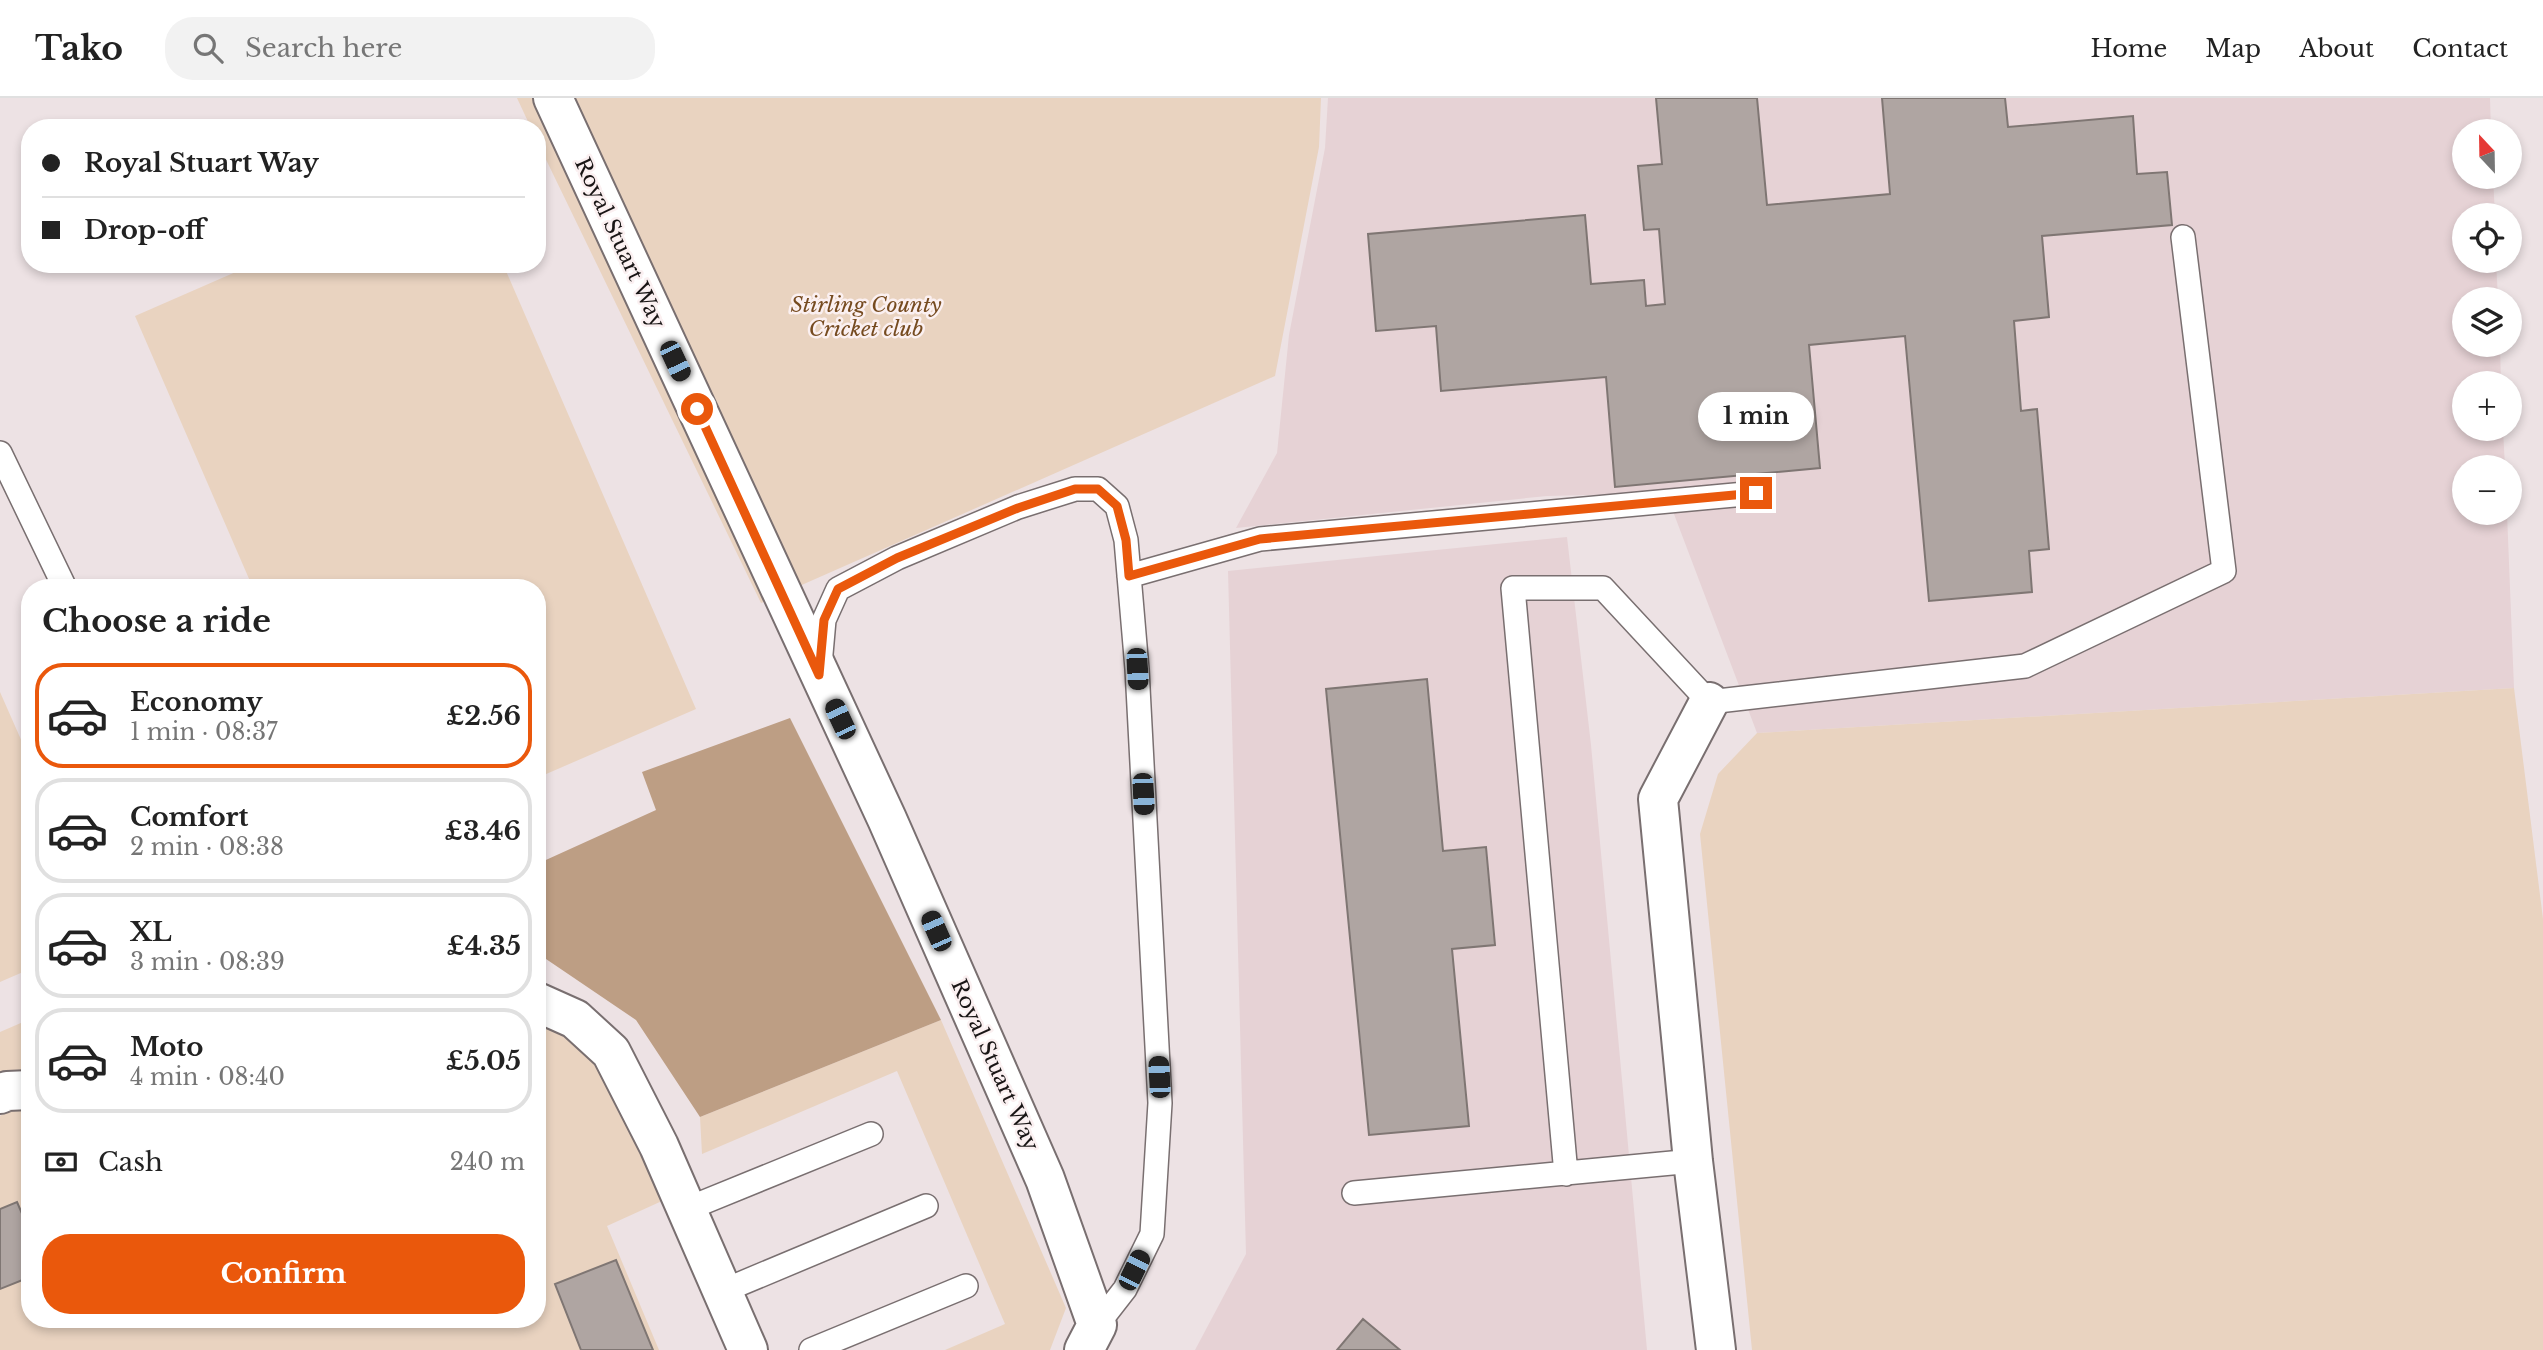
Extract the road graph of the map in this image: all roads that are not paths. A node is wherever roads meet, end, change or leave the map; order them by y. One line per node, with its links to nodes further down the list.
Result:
1 (553, 98): 7 (street, Royal Stuart Way)
2 (2183, 237): 8 (lane)
3 (0, 453): 6 (lane)
4 (1756, 493): 5 (lane)
5 (1129, 576): 7 (lane); 20 (lane)
6 (61, 579)
7 (819, 675): 20 (street, Royal Stuart Way)
8 (1709, 702): 13 (street); 14 (lane)
9 (546, 1006): 17 (street)
10 (21, 1090): 11 (street)
11 (0, 1094)
12 (871, 1134): 17 (lane)
13 (1693, 1161): 14 (lane); 23 (street)
14 (1566, 1174): 15 (lane)
15 (1354, 1194)
16 (926, 1206): 19 (lane)
17 (687, 1209): 19 (street)
18 (966, 1286): 22 (lane)
19 (723, 1291): 21 (street)
20 (1090, 1338)
21 (748, 1350)
22 (811, 1350)
23 (1716, 1350)

